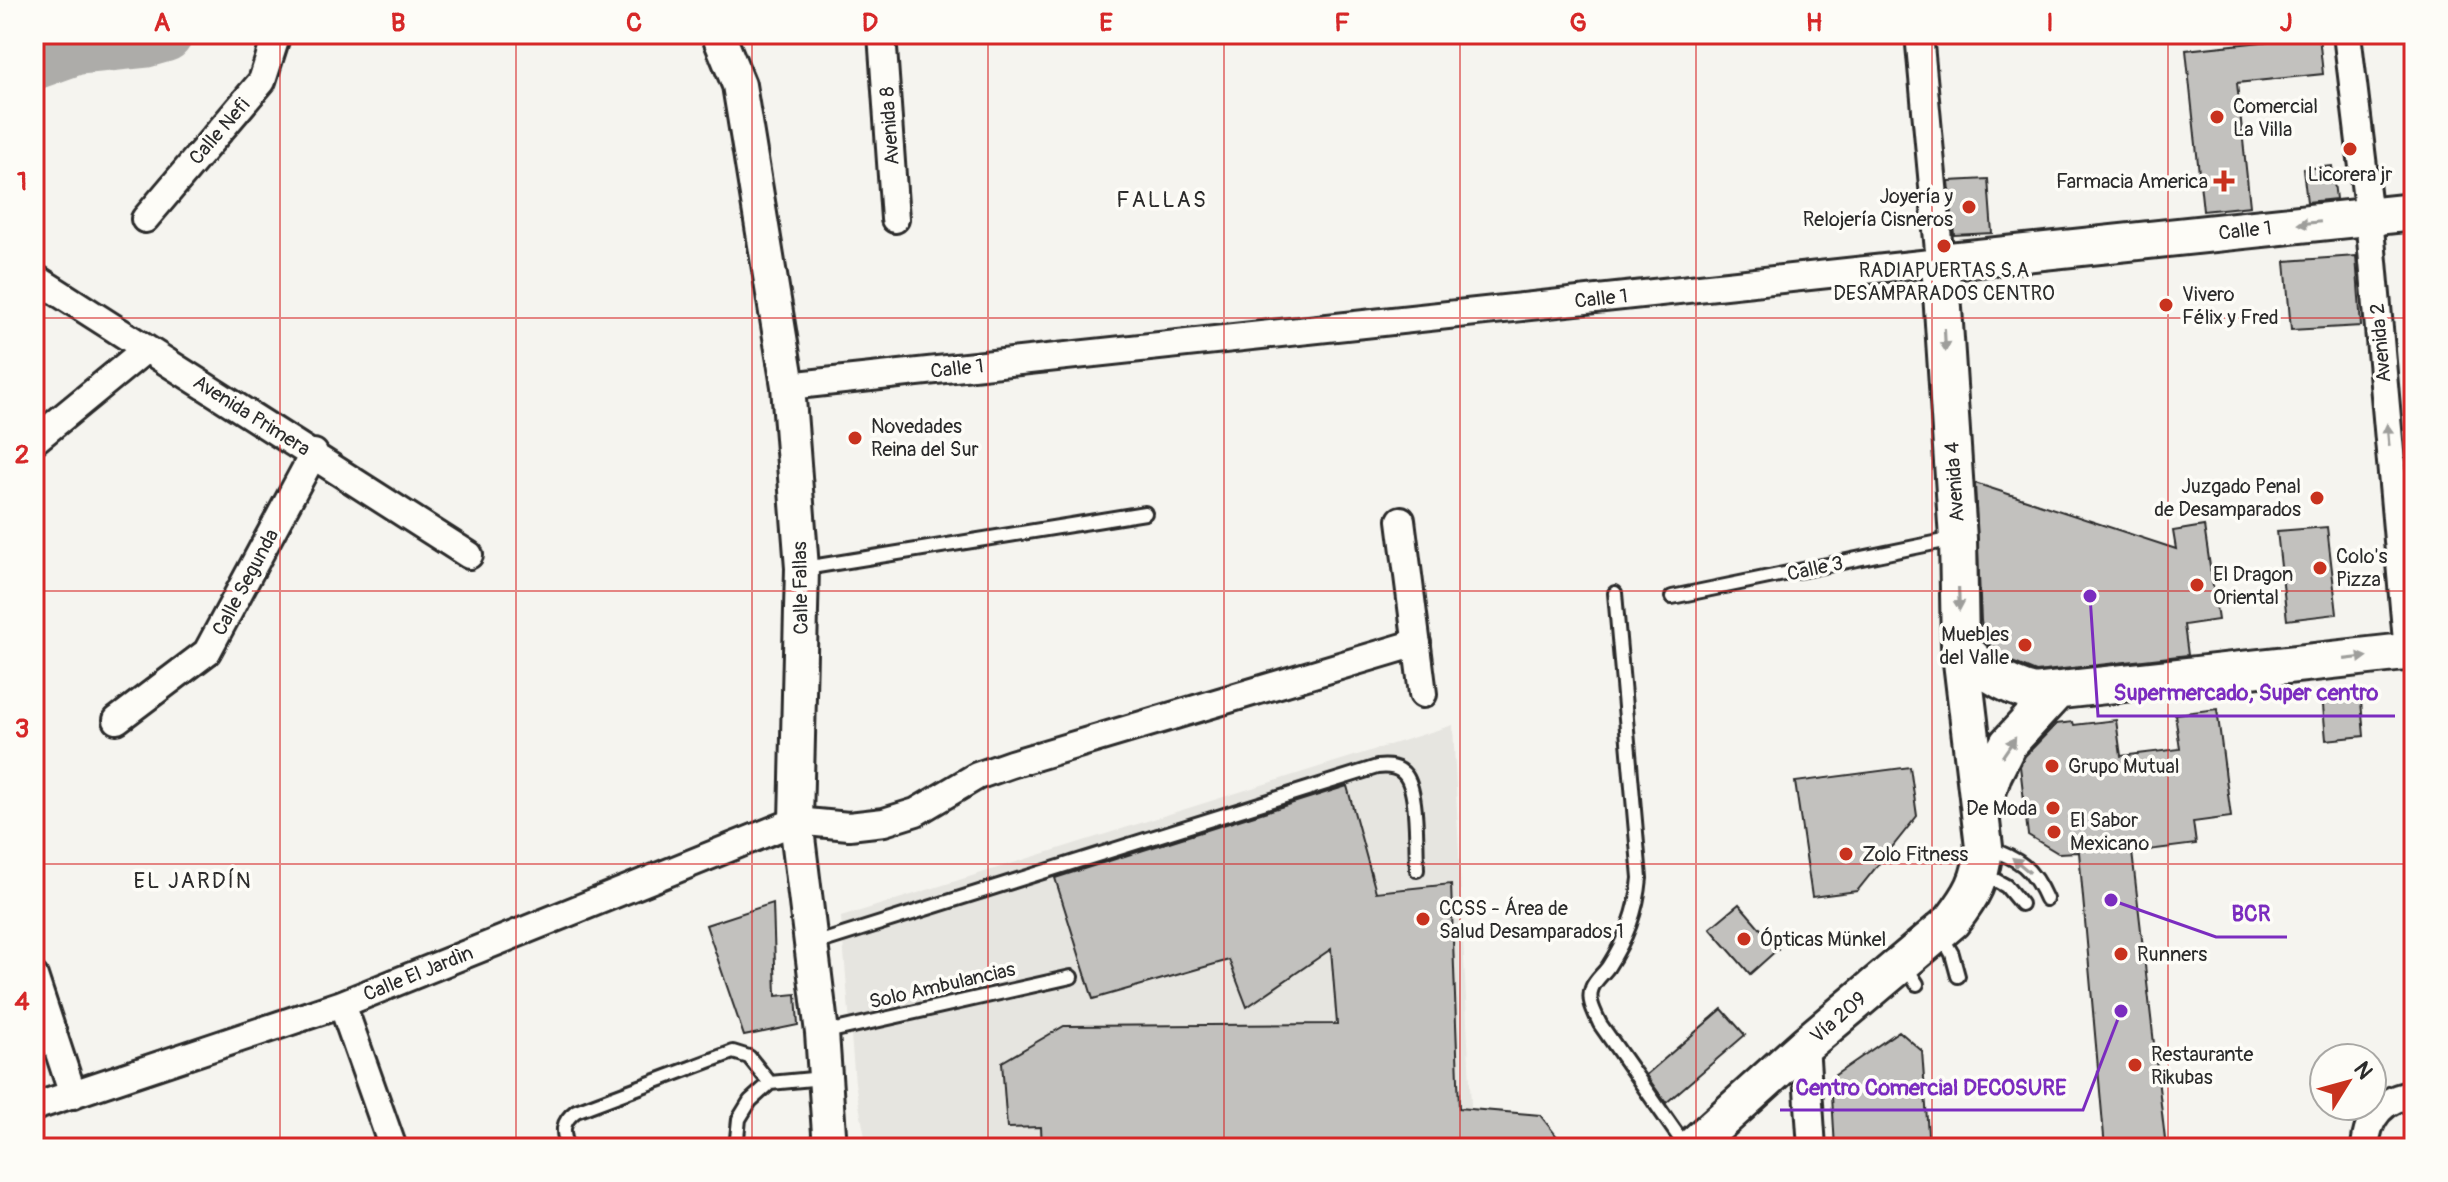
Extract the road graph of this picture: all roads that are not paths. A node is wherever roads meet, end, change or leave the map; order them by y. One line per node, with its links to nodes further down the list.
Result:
1 (277, 34): 8 (street, Calle Nefi)
2 (718, 34): 13 (street, Calle Fallas)
3 (882, 34): 9 (street, Avenida 8)
4 (1919, 34): 10 (street, Avenida 4)
5 (2347, 34): 7 (street, Avenida 2)
6 (2414, 212): 7 (main road, Calle 1)
7 (2369, 217): 10 (main road, Calle 1, one-way to 10); 25 (street, Avenida 2, one-way to 7)
8 (145, 219)
9 (895, 219)
10 (1940, 262): 13 (street, Calle 1); 18 (main road, Avenida 4, one-way to 18)
11 (34, 277): 12 (street, Avenida Primera)
12 (146, 349): 14 (street); 15 (street, Avenida Primera)
13 (788, 386): 20 (street, Calle Fallas)
14 (34, 441)
15 (314, 453): 19 (street, Avenida Primera); 28 (street, Calle Segunda)
16 (1145, 513): 20 (lane)
17 (1401, 520): 23 (street)
18 (1958, 539): 22 (lane, Calle 3); 24 (main road, Avenida 4, one-way to 24)
19 (469, 555)
20 (802, 568): 29 (street, Calle Fallas)
21 (1615, 593): 51 (lane)
22 (1672, 597)
23 (1417, 643): 27 (street); 29 (street)
24 (1960, 645): 26 (main road); 30 (main road, Avenida 4)
25 (2411, 652): 26 (main road, one-way to 25)
26 (2056, 692): 30 (main road, one-way to 26)
27 (1423, 694)
28 (117, 720)
29 (796, 821): 35 (street, Calle Fallas); 39 (street, Calle El Jardìn)
30 (1982, 844): 32 (lane, one-way to 30); 33 (lane); 34 (main road)
31 (1417, 870): 35 (lane)
32 (2046, 899)
33 (2021, 904)
34 (1946, 926): 37 (lane); 41 (main road, Vía 209)
35 (811, 945): 40 (street, Calle Fallas)
36 (34, 976): 44 (street)
37 (1958, 976)
38 (1071, 977): 40 (lane, Solo Ambulancias)
39 (342, 1004): 44 (street, Calle El Jardìn); 47 (street)
40 (822, 1033): 42 (street, Calle Fallas)
41 (1805, 1045): 51 (main road, Vía 209); 52 (street)
42 (826, 1077): 43 (lane); 50 (street, Calle Fallas)
43 (770, 1083): 48 (lane); 49 (lane)
44 (73, 1095): 46 (street, Calle El Jardìn)
45 (2414, 1095): 53 (street)
46 (34, 1107)
47 (393, 1148)
48 (568, 1148)
49 (736, 1148)
50 (830, 1148)
51 (1689, 1148)
52 (1812, 1148)
53 (2365, 1148)

